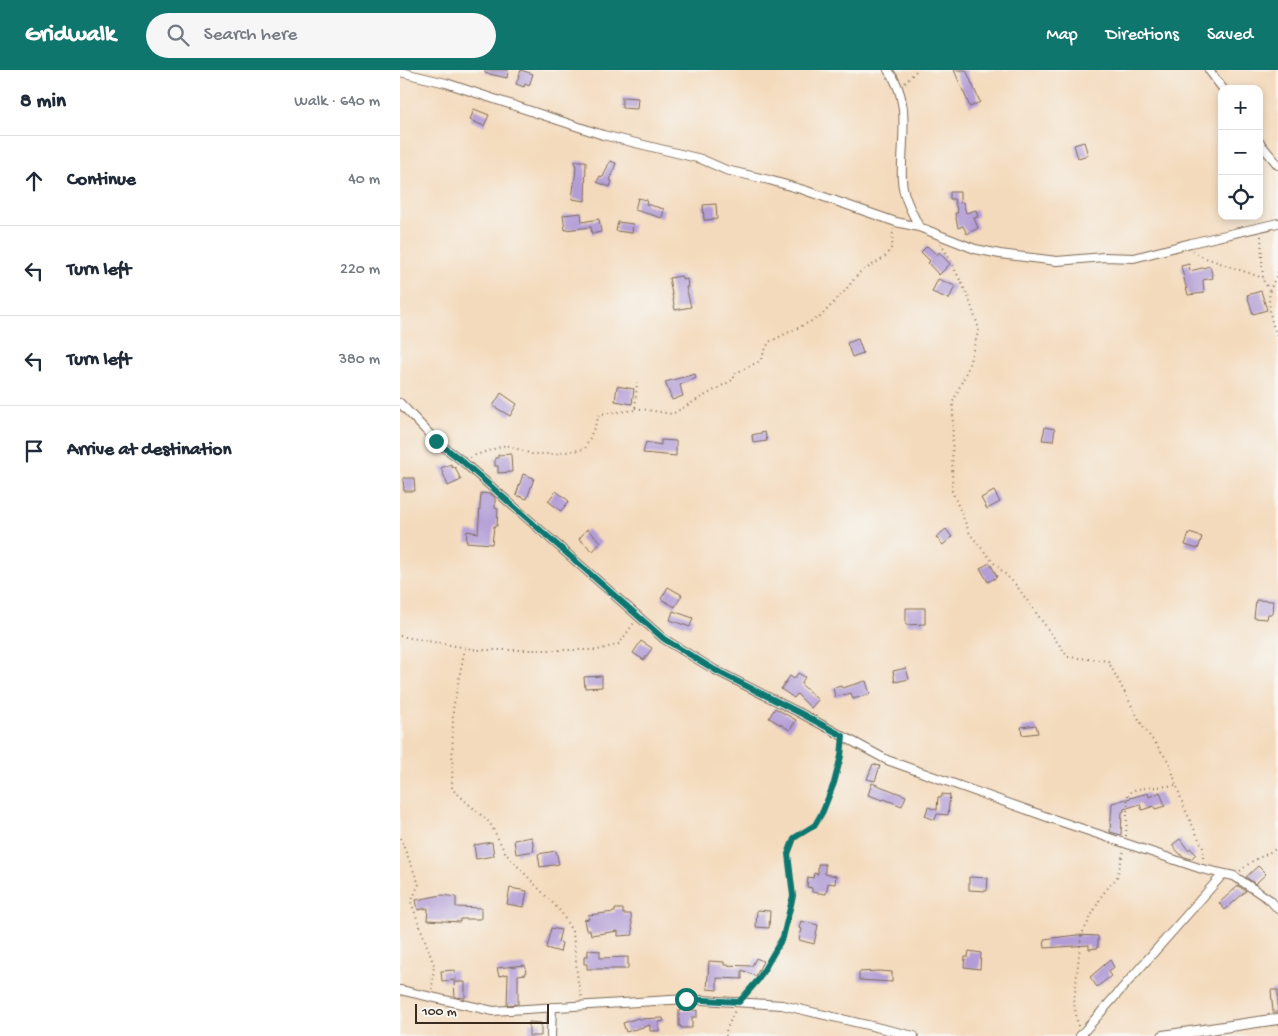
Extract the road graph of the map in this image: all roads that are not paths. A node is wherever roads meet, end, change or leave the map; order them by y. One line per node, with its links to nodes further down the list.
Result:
1 (888, 70): 8 (street)
2 (1209, 70): 4 (street)
3 (400, 72): 8 (street)
4 (1220, 85)
5 (1263, 147): 6 (street)
6 (1278, 165)
7 (1278, 223): 8 (street)
8 (918, 227)
9 (400, 403): 10 (street)
10 (1223, 874): 11 (street); 17 (street)
11 (1278, 909)
12 (400, 990): 13 (street)
13 (552, 1007): 15 (street); 16 (street)
14 (1278, 1018): 18 (main road)
15 (551, 1036)
16 (914, 1036)
17 (1080, 1036)
18 (1163, 1036)

